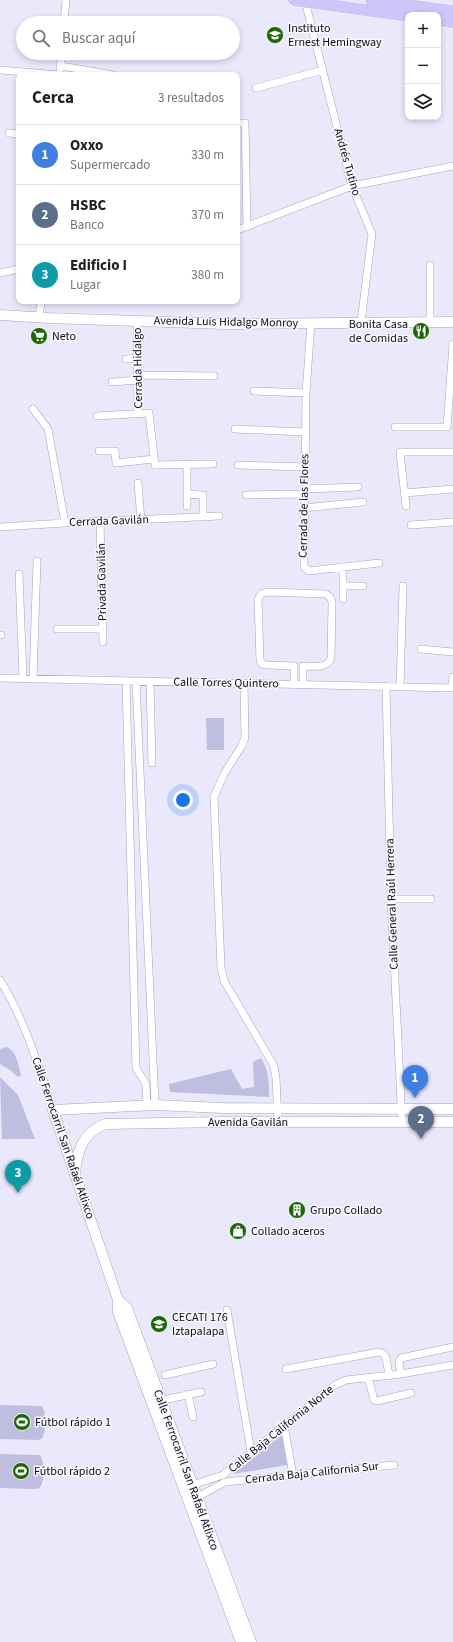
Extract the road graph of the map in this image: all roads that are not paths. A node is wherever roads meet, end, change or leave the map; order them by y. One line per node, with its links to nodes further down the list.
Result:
1 (66, 0): 5 (street)
2 (371, 0): 4 (main road)
3 (299, 1): 6 (main road); 12 (street, Andrés Tutino)
4 (453, 11)
5 (65, 16)
6 (405, 16)
7 (441, 20): 8 (main road)
8 (453, 22)
9 (61, 60): 10 (street)
10 (61, 66): 14 (street); 15 (street)
11 (0, 70): 13 (street)
12 (323, 70): 16 (street); 21 (street, Andrés Tutino)
13 (24, 72)
14 (60, 72)
15 (96, 72)
16 (256, 88)
17 (240, 123): 22 (street)
18 (9, 133): 19 (street)
19 (16, 134)
20 (453, 166): 21 (street)
21 (352, 186): 22 (street); 31 (street, Andrés Tutino)
22 (247, 227): 23 (street)
23 (240, 229)
24 (430, 265): 32 (street)
25 (16, 270): 26 (street)
26 (0, 273)
27 (41, 304): 29 (street)
28 (0, 315): 29 (main road, Avenida Luis Hidalgo Monroy)
29 (39, 318): 30 (main road, Avenida Luis Hidalgo Monroy)
30 (137, 321): 34 (main road, Avenida Luis Hidalgo Monroy); 36 (street, Cerrada Hidalgo)
31 (361, 322): 32 (main road, Avenida Luis Hidalgo Monroy); 34 (main road, Avenida Luis Hidalgo Monroy)
32 (430, 322): 33 (main road, Avenida Luis Hidalgo Monroy)
33 (453, 322)
34 (311, 323): 42 (street, Cerrada de las Flores)
35 (453, 345): 46 (street)
36 (137, 358): 37 (street); 39 (street, Cerrada Hidalgo)
37 (126, 359)
38 (214, 376): 39 (street)
39 (137, 378): 40 (street); 44 (street, Cerrada Hidalgo)
40 (112, 382)
41 (254, 391): 42 (street)
42 (306, 393): 48 (street, Cerrada de las Flores)
43 (33, 409): 72 (street)
44 (138, 414): 45 (street); 51 (street, Cerrada Hidalgo)
45 (97, 416)
46 (395, 427)
47 (235, 430): 48 (street)
48 (305, 432): 55 (street, Cerrada de las Flores)
49 (99, 451): 51 (street)
50 (453, 452): 60 (street)
51 (154, 459): 52 (street)
52 (187, 464): 53 (street); 61 (street)
53 (213, 464)
54 (238, 465): 55 (street)
55 (305, 467): 59 (street, Cerrada de las Flores)
56 (138, 483): 69 (street)
57 (358, 487): 59 (street)
58 (453, 489): 60 (street)
59 (305, 492): 62 (street); 66 (street, Cerrada de las Flores)
60 (404, 493): 65 (street)
61 (187, 494): 64 (street); 68 (street)
62 (246, 495)
63 (362, 502): 66 (street)
64 (187, 506)
65 (406, 506)
66 (304, 508): 77 (street, Cerrada de las Flores)
67 (219, 516): 68 (street, Cerrada Gavilán)
68 (203, 517): 69 (street, Cerrada Gavilán)
69 (141, 520): 70 (street, Cerrada Gavilán)
70 (100, 521): 72 (street, Cerrada Gavilán); 84 (street, Privada Gavilán)
71 (453, 522): 73 (street)
72 (65, 523): 74 (street, Cerrada Gavilán)
73 (411, 525)
74 (0, 527)
75 (38, 561): 91 (street)
76 (379, 564): 77 (street, Cerrada de las Flores)
77 (343, 567): 79 (street)
78 (18, 574): 90 (street)
79 (343, 586): 80 (street); 82 (street)
80 (362, 586)
81 (403, 586): 99 (street)
82 (343, 599)
83 (57, 629): 84 (street)
84 (103, 629): 85 (street, Privada Gavilán)
85 (103, 642)
86 (421, 649): 87 (street)
87 (453, 652)
88 (453, 677): 100 (street)
89 (0, 678): 90 (street, Calle Torres Quintero)
90 (23, 678): 91 (street, Calle Torres Quintero)
91 (33, 679): 92 (street, Calle Torres Quintero)
92 (126, 681): 93 (street, Calle Torres Quintero); 105 (street)
93 (136, 681): 94 (street, Calle Torres Quintero); 105 (street)
94 (150, 681): 95 (street, Calle Torres Quintero); 101 (street)
95 (244, 683): 96 (street, Calle Torres Quintero); 106 (street)
96 (294, 684): 97 (street, Calle Torres Quintero); 97 (street)
97 (303, 684): 98 (street, Calle Torres Quintero)
98 (386, 686): 99 (street, Calle Torres Quintero); 102 (street, Calle General Raúl Herrera)
99 (400, 687): 100 (street, Calle Torres Quintero)
100 (453, 688)
101 (152, 763)
102 (391, 899): 103 (street); 107 (street, Calle General Raúl Herrera)
103 (431, 899)
104 (0, 980): 109 (street, Calle Ferrocarril San Rafaél Atlixco)
105 (151, 1105): 106 (main road, Avenida Gavilán); 109 (main road, Avenida Gavilán)
106 (278, 1108): 107 (main road, Avenida Gavilán); 110 (street)
107 (402, 1109): 108 (main road, Avenida Gavilán); 111 (street, Calle General Raúl Herrera)
108 (453, 1109)
109 (53, 1110): 113 (main road, Calle Ferrocarril San Rafaél Atlixco)
110 (278, 1122): 111 (main road, Avenida Gavilán); 113 (main road, Avenida Gavilán)
111 (402, 1122): 112 (main road, Avenida Gavilán)
112 (453, 1122)
113 (75, 1173): 133 (main road, Calle Ferrocarril San Rafaél Atlixco)
114 (227, 1310): 129 (street)
115 (453, 1346): 119 (street)
116 (213, 1364): 120 (street)
117 (453, 1366): 119 (street, Calle Baja California Norte)
118 (286, 1369): 121 (street)
119 (401, 1374): 121 (street, Calle Baja California Norte)
120 (165, 1376)
121 (390, 1376): 122 (street, Calle Baja California Norte)
122 (368, 1378): 125 (street); 128 (street, Calle Baja California Norte)
123 (201, 1392): 124 (street)
124 (188, 1394): 126 (street); 127 (street)
125 (411, 1394)
126 (168, 1399)
127 (193, 1417)
128 (284, 1425): 129 (street, Calle Baja California Norte); 131 (street)
129 (251, 1452): 132 (street, Calle Baja California Norte)
130 (394, 1465): 131 (street, Cerrada Baja California Sur)
131 (293, 1475): 132 (street, Cerrada Baja California Sur)
132 (224, 1478): 133 (street, Calle Baja California Norte); 134 (street, Cerrada Baja California Sur)
133 (188, 1488): 134 (main road, Calle Ferrocarril San Rafaél Atlixco)
134 (192, 1501): 135 (main road, Calle Ferrocarril San Rafaél Atlixco); 136 (main road, Calle Ferrocarril San Rafaél Atlixco)
135 (241, 1642)
136 (251, 1642)

